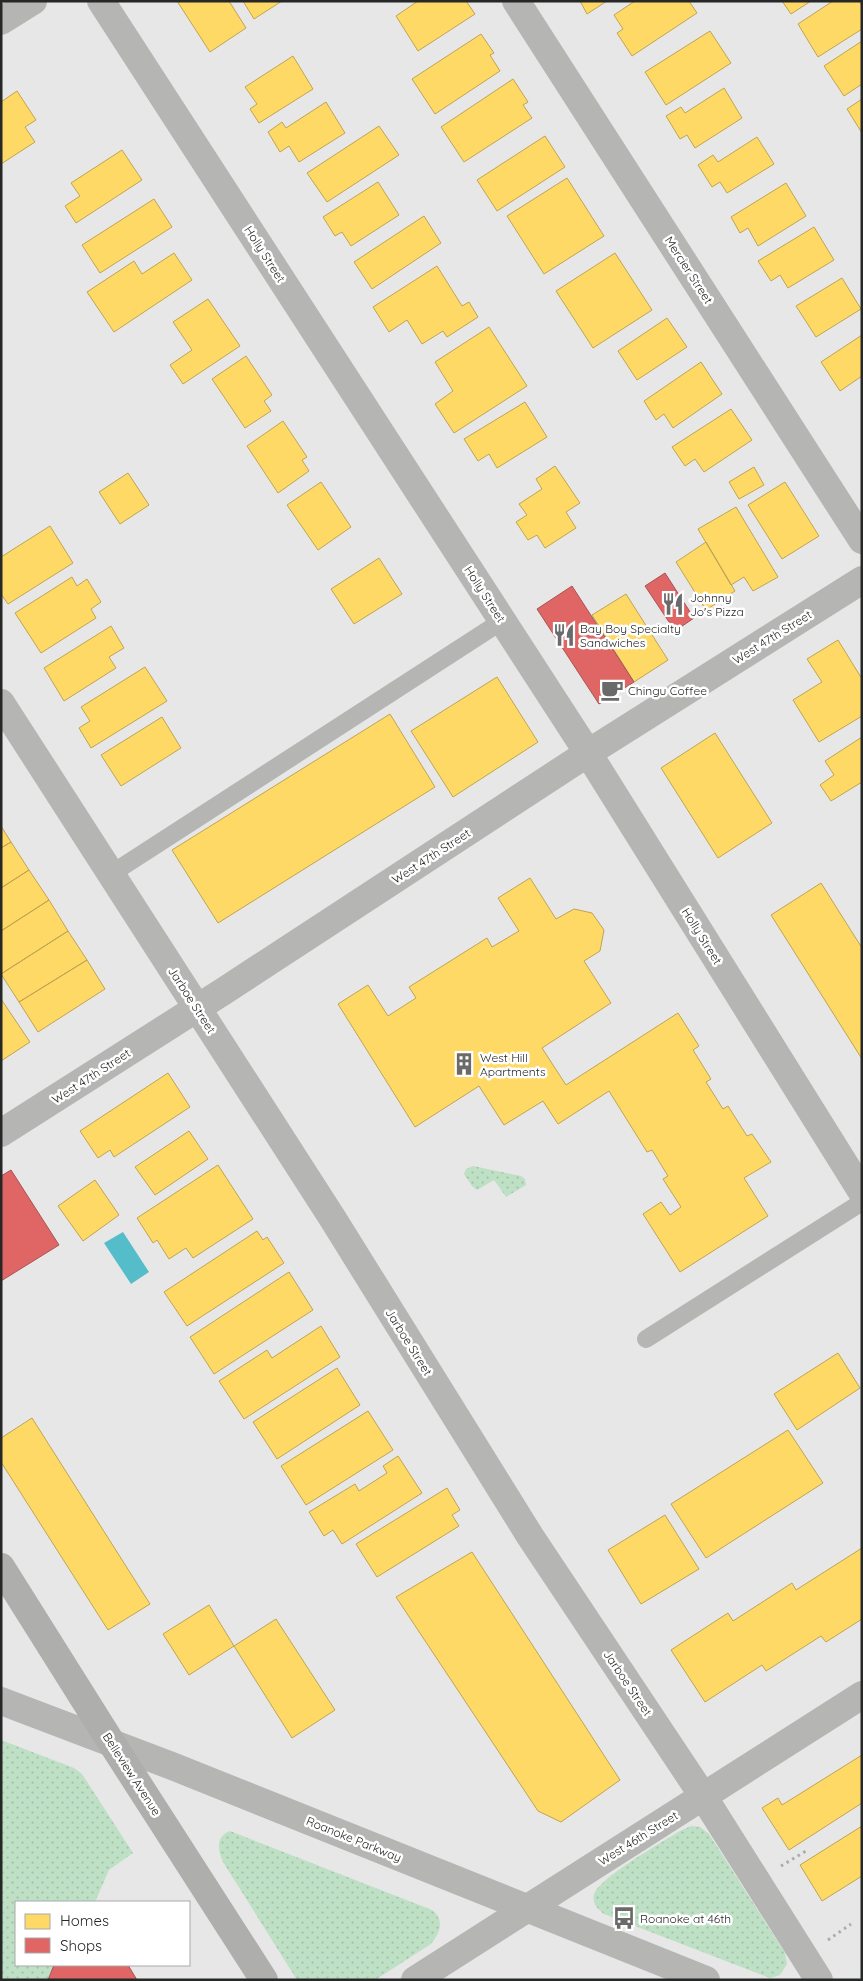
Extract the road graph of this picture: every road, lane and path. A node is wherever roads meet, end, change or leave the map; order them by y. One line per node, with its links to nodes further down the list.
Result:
1 (33, 1): 4 (street)
2 (101, 1): 7 (street, Holly Street)
3 (516, 1): 5 (street, Mercier Street)
4 (1, 21)
5 (862, 540)
6 (862, 580): 9 (street, West 47th Street)
7 (502, 621): 9 (street, Holly Street); 10 (lane)
8 (1, 702): 10 (street, Jarboe Street)
9 (588, 753): 11 (street, West 47th Street); 13 (street, Holly Street)
10 (111, 874): 11 (street, Jarboe Street)
11 (197, 1008): 12 (street, West 47th Street); 20 (street, Jarboe Street)
12 (2, 1132)
13 (862, 1192)
14 (862, 1202): 15 (lane)
15 (646, 1339)
16 (1, 1567): 19 (main road, Belleview Avenue)
17 (862, 1695): 20 (street, West 46th Street)
18 (1, 1701): 19 (street, Roanoke Parkway)
19 (111, 1742): 23 (street, Roanoke Parkway); 26 (main road, Belleview Avenue)
20 (703, 1796): 23 (street, West 46th Street); 29 (street, Jarboe Street)
21 (806, 1851): 22 (path)
22 (787, 1863)
23 (528, 1908): 27 (street, West 46th Street); 28 (street, Roanoke Parkway)
24 (851, 1924): 25 (path)
25 (834, 1935)
26 (264, 1980)
27 (414, 1980)
28 (706, 1980)
29 (819, 1980)

